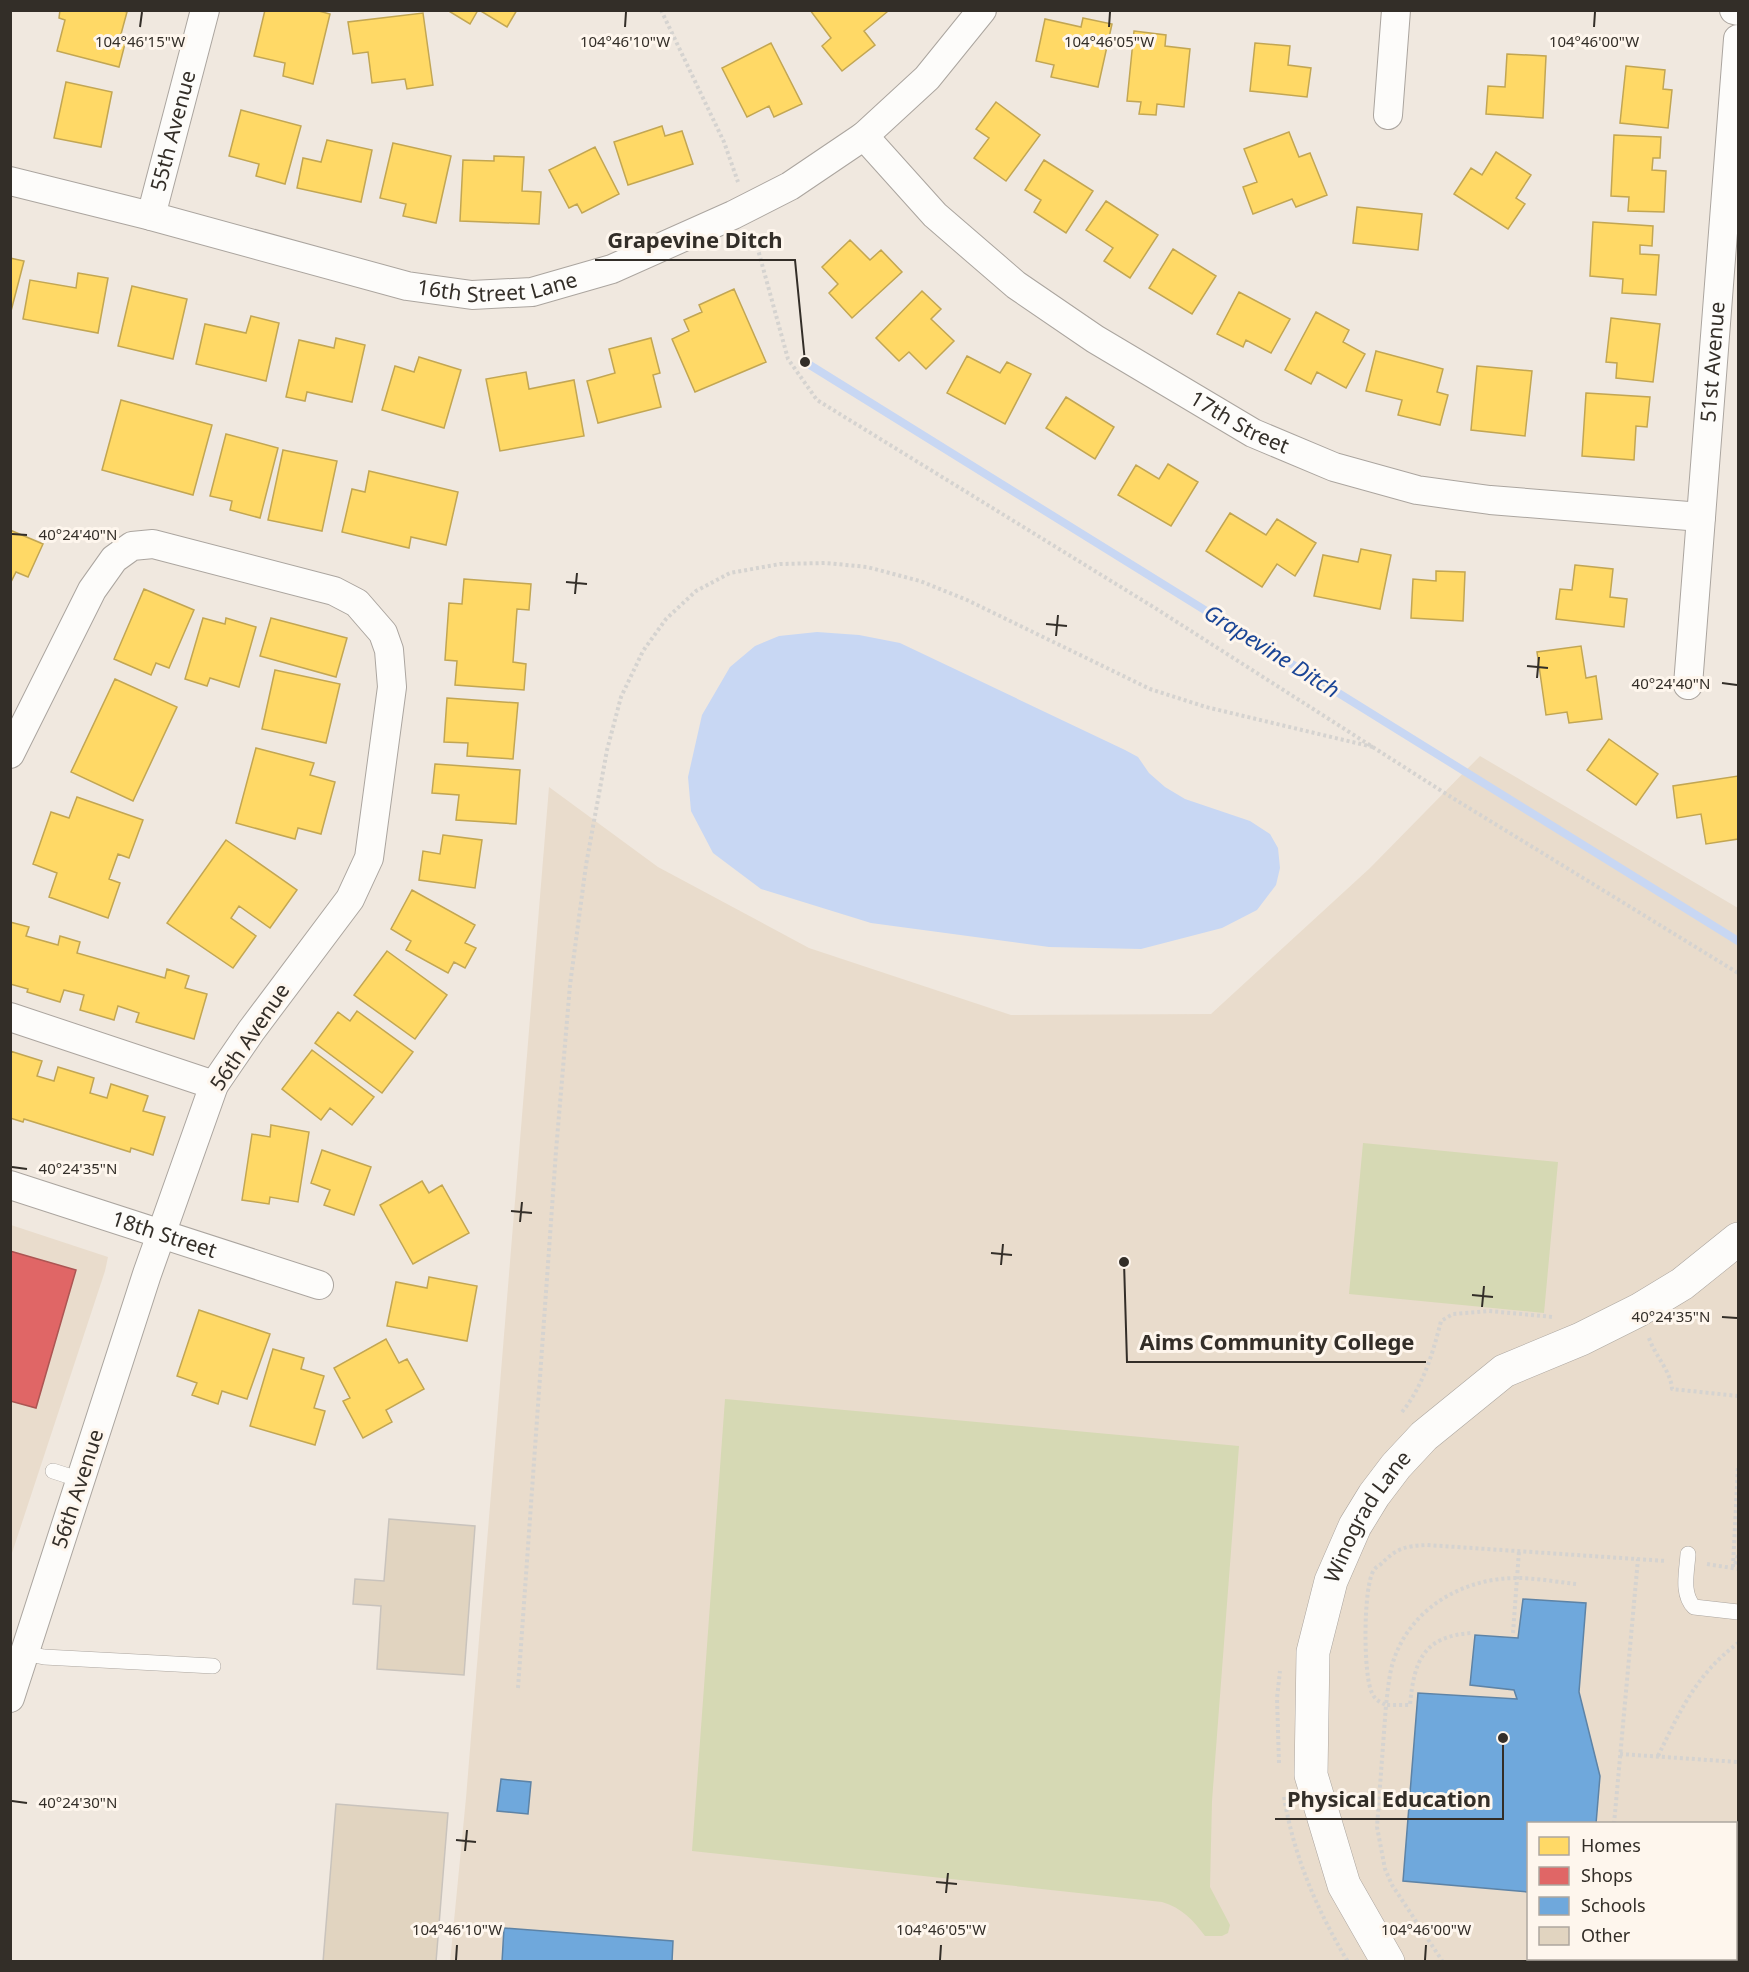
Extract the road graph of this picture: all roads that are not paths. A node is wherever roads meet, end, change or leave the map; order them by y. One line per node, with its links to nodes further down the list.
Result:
1 (205, 10): 10 (street, 55th Avenue)
2 (982, 10): 8 (street, 16th Street Lane)
3 (1396, 10): 7 (street)
4 (1734, 10): 5 (street)
5 (1738, 11)
6 (1738, 39): 11 (street, 51st Avenue)
7 (1388, 115)
8 (864, 136): 10 (street, 16th Street Lane); 11 (street, 17th Street)
9 (10, 180): 10 (street, 16th Street Lane)
10 (151, 216)
11 (1701, 517): 12 (street, 51st Avenue)
12 (1688, 684)
13 (10, 754): 15 (street, 56th Avenue)
14 (10, 1017): 15 (street)
15 (213, 1085): 17 (street, 56th Avenue)
16 (10, 1185): 17 (street, 18th Street)
17 (162, 1233): 19 (street, 18th Street); 21 (street, 56th Avenue)
18 (1738, 1239): 26 (street, Winograd Lane)
19 (319, 1285)
20 (53, 1472): 21 (lane)
21 (81, 1480): 25 (street, 56th Avenue)
22 (1688, 1558): 23 (lane)
23 (1738, 1612)
24 (213, 1666): 25 (lane)
25 (15, 1676)
26 (1389, 1962)

